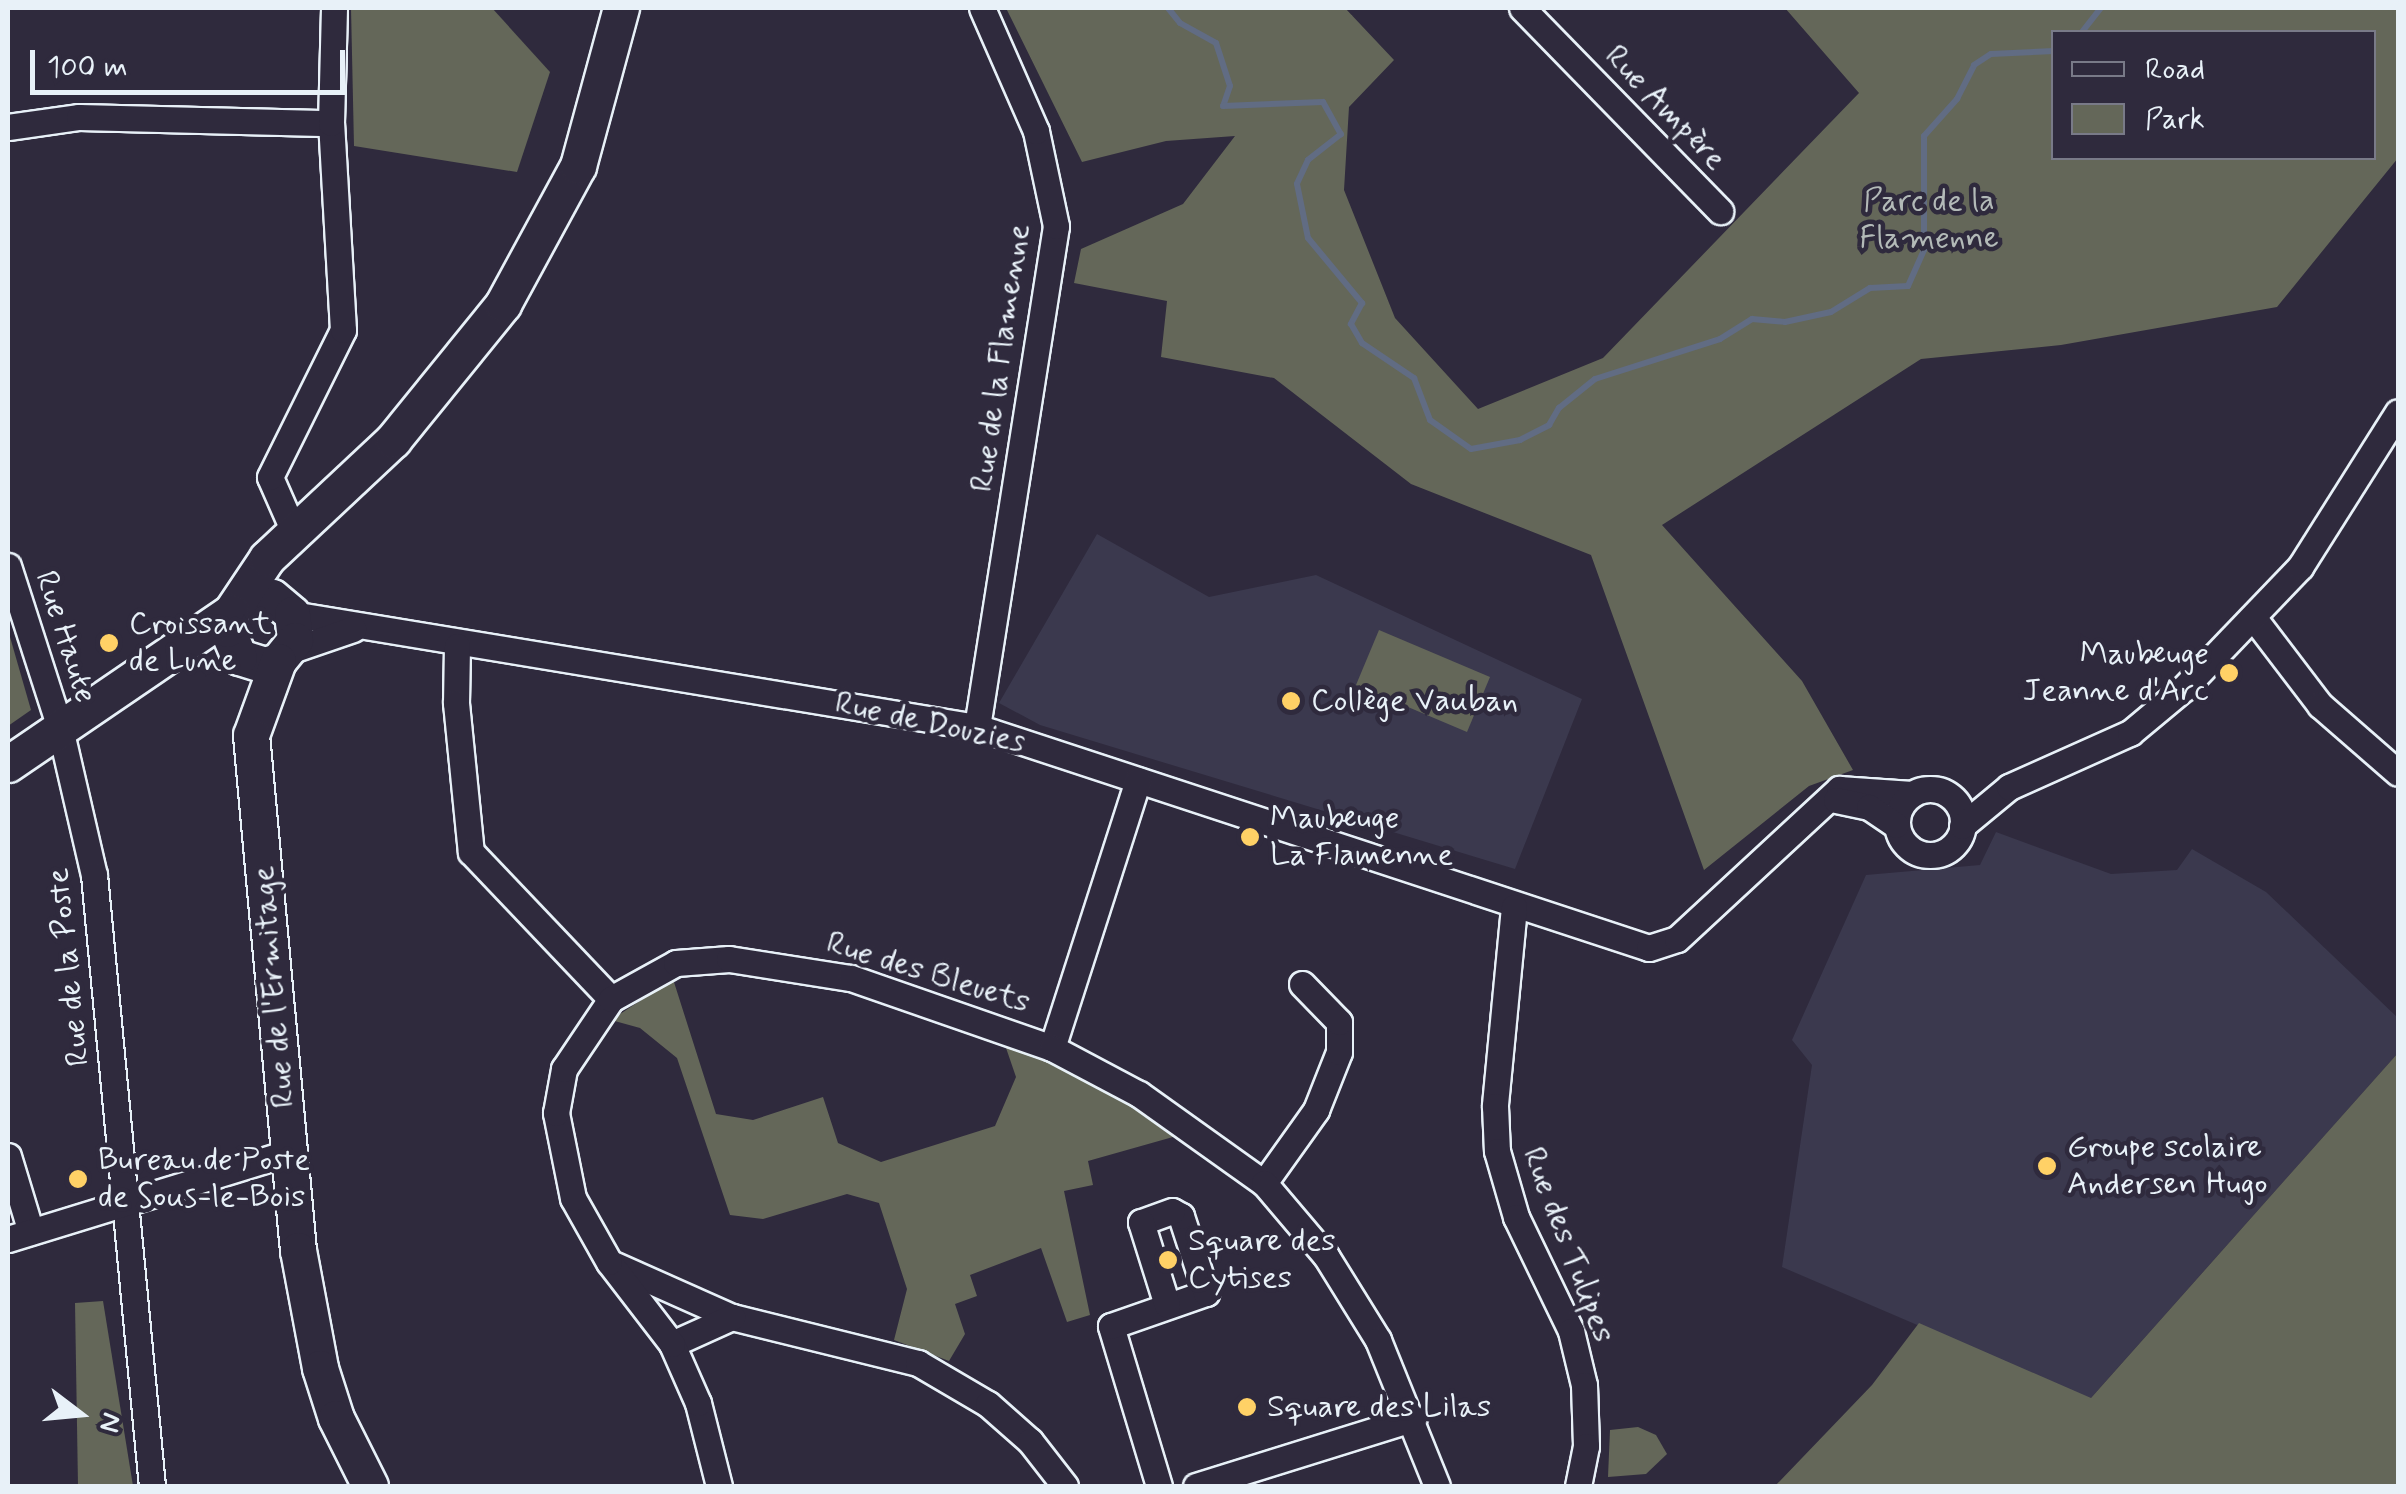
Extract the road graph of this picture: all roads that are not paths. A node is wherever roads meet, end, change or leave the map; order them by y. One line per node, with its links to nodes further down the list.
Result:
1 (334, 8): 5 (street)
2 (621, 8): 9 (main road)
3 (982, 8): 17 (street, Rue de la Flamenne)
4 (1522, 8): 7 (street, Rue Ampère)
5 (332, 123): 6 (street); 9 (street)
6 (8, 127)
7 (1720, 212)
8 (2398, 412): 12 (street)
9 (295, 534): 11 (main road, Rue de l'Ermitage); 14 (main road)
10 (8, 566): 18 (street, Rue Haute)
11 (288, 609): 13 (street, Rue de Douzies); 14 (main road); 16 (main road, Rue de l'Ermitage)
12 (2253, 616): 21 (street); 23 (street)
13 (353, 628): 15 (street, Rue de Douzies); 16 (street)
14 (237, 629): 16 (main road); 18 (main road); 19 (main road)
15 (458, 646): 17 (street, Rue de Douzies); 31 (street)
16 (284, 656): 19 (main road, Rue de l'Ermitage)
17 (977, 727): 22 (street, Rue de Douzies)
18 (60, 728): 20 (main road); 36 (street, Rue de la Poste)
19 (251, 735): 33 (main road, Rue de l'Ermitage)
20 (8, 764)
21 (2398, 774)
22 (1138, 780): 29 (street, Rue de Douzies); 32 (street)
23 (2009, 787): 24 (street); 28 (street)
24 (1942, 790): 25 (street); 28 (street)
25 (1912, 794): 26 (street); 27 (street)
26 (1826, 798): 27 (street); 29 (street, Rue de Douzies)
27 (1896, 825): 28 (street)
28 (1962, 826)
29 (1514, 906): 53 (street, Rue des Tulipes)
30 (1302, 984): 35 (street)
31 (611, 999): 32 (street, Rue des Bleuets); 38 (street, Rue des Bleuets)
32 (1052, 1048): 35 (street, Rue des Bleuets)
33 (290, 1152): 36 (street); 43 (main road, Rue de l'Ermitage)
34 (8, 1156): 37 (street)
35 (1264, 1183): 44 (street, Rue des Bleuets)
36 (125, 1202): 37 (street); 45 (street, Rue de la Poste)
37 (19, 1236)
38 (609, 1262): 39 (street); 42 (street, Rue des Bleuets)
39 (692, 1302): 41 (street); 42 (street)
40 (1168, 1305): 50 (street)
41 (732, 1317): 42 (street); 49 (street)
42 (664, 1334): 48 (street, Rue des Bleuets)
43 (336, 1418): 46 (main road); 47 (main road, Rue de l'Ermitage)
44 (1414, 1418): 51 (street); 52 (street, Rue des Bleuets)
45 (152, 1486)
46 (348, 1486)
47 (370, 1486)
48 (719, 1486)
49 (1065, 1486)
50 (1158, 1486)
51 (1196, 1486)
52 (1437, 1486)
53 (1578, 1486)

